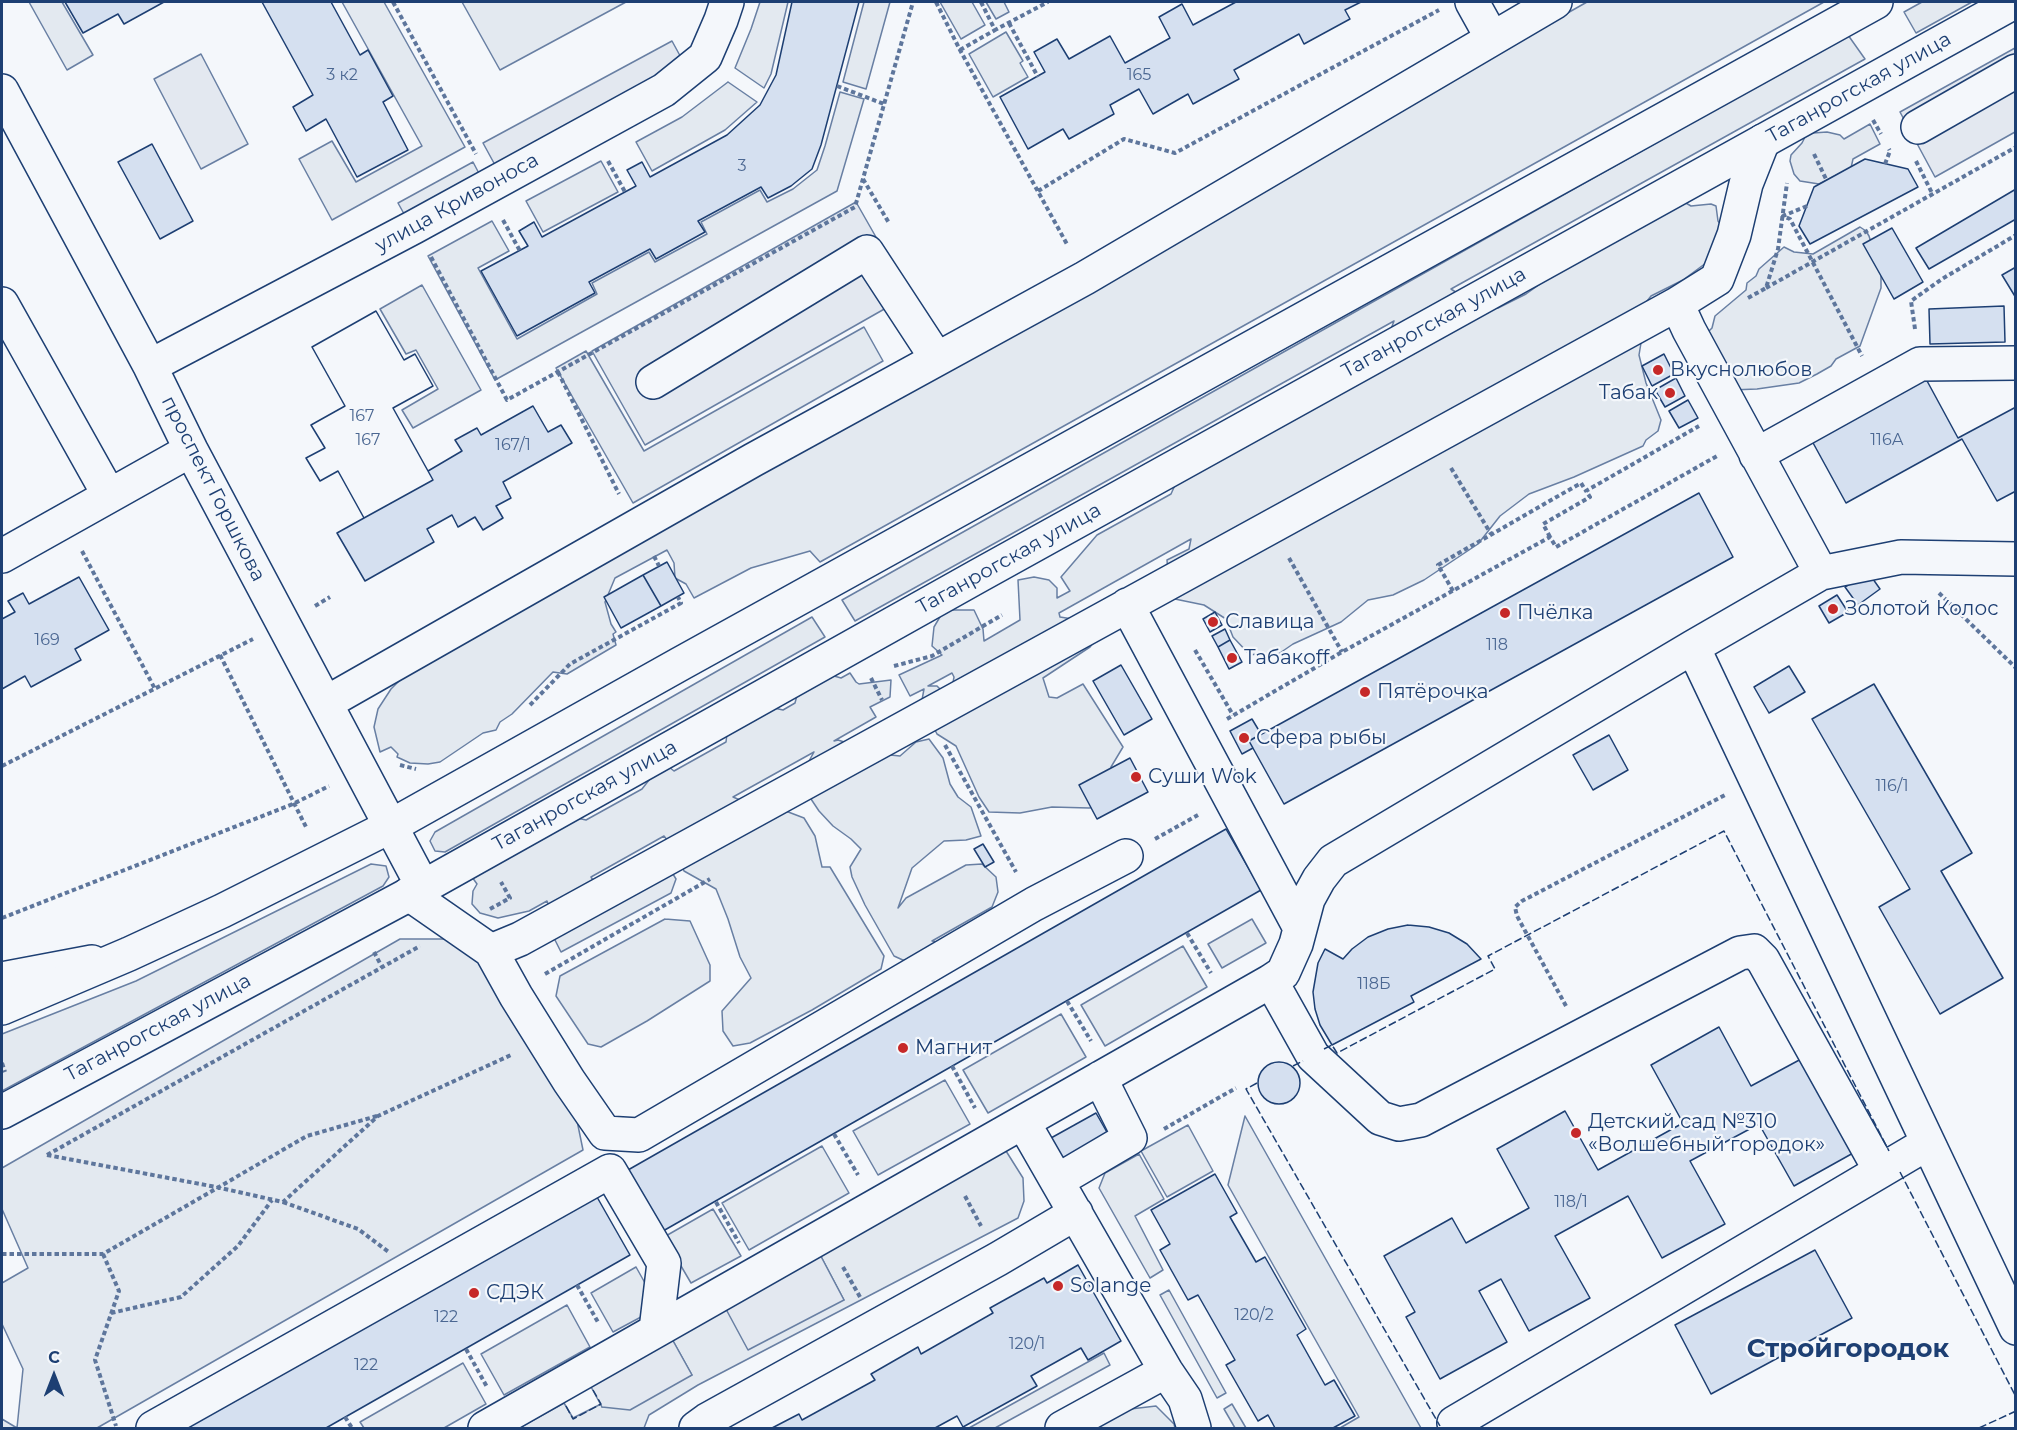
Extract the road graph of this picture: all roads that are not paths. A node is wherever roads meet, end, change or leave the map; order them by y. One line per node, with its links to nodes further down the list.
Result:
1 (727, 2): 15 (main road, улица Кривоноса)
2 (1555, 2): 6 (main road)
3 (1876, 2): 26 (main road)
4 (2014, 2): 10 (main road, Таганрогская улица)
5 (1458, 4): 6 (main road)
6 (1492, 38): 13 (main road)
7 (2016, 71): 9 (main road)
8 (2, 91): 15 (main road, проспект Горшкова)
9 (1918, 127)
10 (1763, 141): 12 (main road); 28 (main road, Таганрогская улица)
11 (2, 304): 19 (main road)
12 (1677, 304): 18 (main road); 23 (main road)
13 (937, 359): 16 (main road); 25 (main road)
14 (2016, 363): 18 (main road)
15 (150, 366): 17 (main road, проспект Горшкова)
16 (652, 382)
17 (191, 450): 19 (main road); 25 (main road, проспект Горшкова)
18 (1756, 454): 22 (main road)
19 (109, 495): 20 (main road)
20 (2, 556)
21 (2016, 560): 22 (main road)
22 (1821, 573): 24 (main road)
23 (1127, 605): 29 (main road); 30 (main road)
24 (1693, 647): 29 (main road); 38 (main road)
25 (326, 703): 26 (main road, проспект Горшкова)
26 (391, 826): 28 (main road, проспект Горшкова); 31 (main road)
27 (1126, 856): 30 (main road)
28 (416, 891): 30 (main road); 36 (main road, Таганрогская улица)
29 (1300, 927): 33 (main road)
30 (491, 951)
31 (129, 954): 32 (main road); 34 (main road)
32 (2, 979)
33 (1271, 981): 35 (main road); 39 (main road)
34 (2, 1008)
35 (1098, 1064): 37 (main road); 40 (main road)
36 (2, 1112)
37 (1023, 1122): 40 (main road); 44 (main road)
38 (1928, 1143): 39 (main road); 42 (main road)
39 (1880, 1170): 46 (main road)
40 (1057, 1182): 41 (main road)
41 (1076, 1213): 45 (main road); 49 (main road)
42 (2005, 1277): 43 (main road)
43 (2016, 1328)
44 (656, 1330): 47 (main road); 48 (main road)
45 (1166, 1371): 50 (main road); 51 (main road)
46 (1454, 1423)
47 (153, 1428)
48 (485, 1428)
49 (696, 1428)
50 (1062, 1428)
51 (1194, 1428)

